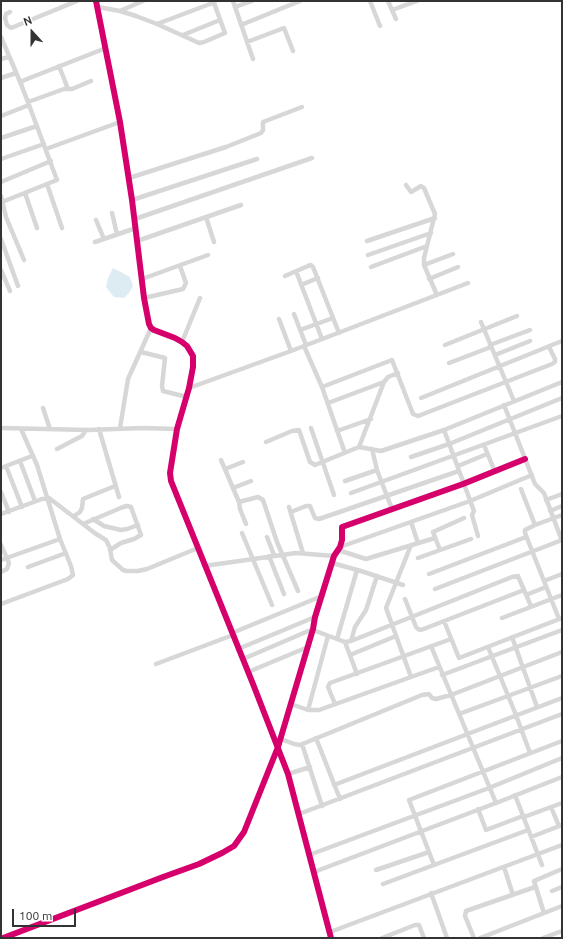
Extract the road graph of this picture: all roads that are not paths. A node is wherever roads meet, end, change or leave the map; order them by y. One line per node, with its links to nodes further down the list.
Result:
1 (60, 1): 12 (street)
2 (77, 1): 12 (street)
3 (96, 1): 13 (street)
4 (143, 1): 16 (street)
5 (233, 1): 14 (street)
6 (252, 1): 14 (street)
7 (300, 1): 21 (street)
8 (370, 1): 22 (street)
9 (388, 1): 15 (street)
10 (417, 1): 15 (street)
11 (214, 2): 19 (street); 20 (street)
12 (62, 7): 17 (street)
13 (98, 7): 16 (street); 26 (street)
14 (236, 8): 21 (street)
15 (392, 10): 18 (street)
16 (120, 11): 20 (street)
17 (10, 12)
18 (396, 19)
19 (220, 20): 23 (street); 23 (street)
20 (157, 24): 23 (street)
21 (241, 25): 25 (street)
22 (380, 26)
23 (183, 35)
24 (1, 37): 28 (street)
25 (247, 42): 27 (street); 30 (street)
26 (106, 48): 31 (street); 40 (street)
27 (293, 51)
28 (9, 57): 29 (street); 32 (street)
29 (1, 59)
30 (253, 59)
31 (59, 66): 35 (street); 36 (street)
32 (16, 73): 33 (street); 35 (street)
33 (1, 78)
34 (91, 81): 36 (street)
35 (21, 84): 37 (street)
36 (68, 89): 37 (street)
37 (28, 103): 39 (street); 41 (street)
38 (302, 107): 48 (street)
39 (1, 116)
40 (120, 122): 43 (street); 48 (street)
41 (37, 126): 42 (street); 43 (street)
42 (1, 138)
43 (45, 146): 45 (street); 47 (street)
44 (312, 158): 61 (street)
45 (1, 159)
46 (257, 159): 54 (street)
47 (51, 161): 49 (street); 50 (street)
48 (129, 178): 54 (street)
49 (1, 182)
50 (47, 184): 52 (street); 64 (street)
51 (406, 185): 60 (street)
52 (25, 193): 55 (street); 63 (street)
53 (1, 196): 55 (street)
54 (132, 200): 61 (street)
55 (2, 202): 58 (street)
56 (241, 205): 59 (street)
57 (112, 213): 67 (street)
58 (3, 217): 78 (street)
59 (206, 217): 71 (street); 73 (street)
60 (435, 218): 66 (street); 70 (street)
61 (135, 219): 65 (street)
62 (96, 220): 69 (street)
63 (37, 228)
64 (62, 228)
65 (136, 228): 67 (street); 71 (street)
66 (431, 233): 74 (street); 77 (street)
67 (117, 234): 69 (street)
68 (1, 239): 92 (street)
69 (104, 239): 72 (street)
70 (367, 240)
71 (137, 241): 87 (street)
72 (95, 242)
73 (214, 242)
74 (427, 246): 80 (street); 81 (street)
75 (453, 254): 80 (street)
76 (208, 255): 79 (street)
77 (368, 255)
78 (24, 260)
79 (180, 266): 87 (street); 95 (street)
80 (424, 266): 88 (street)
81 (371, 267)
82 (458, 268): 88 (street)
83 (1, 270): 89 (street)
84 (296, 271): 85 (street); 86 (street); 91 (street)
85 (284, 276)
86 (318, 278): 91 (street); 99 (street)
87 (142, 279): 95 (street)
88 (429, 279): 94 (street)
89 (4, 283): 93 (street)
90 (468, 283): 94 (street)
91 (301, 284): 102 (street)
92 (18, 286)
93 (10, 291)
94 (437, 295): 107 (street)
95 (144, 298): 103 (street)
96 (200, 298): 111 (street)
97 (294, 314): 104 (street)
98 (516, 316): 105 (street)
99 (333, 318): 102 (street); 107 (street)
100 (279, 319): 116 (street)
101 (481, 322): 105 (street)
102 (316, 324): 104 (street); 108 (street)
103 (151, 328): 111 (street); 117 (street)
104 (300, 330): 113 (street)
105 (484, 330): 112 (street); 114 (street)
106 (530, 330): 114 (street)
107 (339, 333): 108 (street)
108 (322, 339): 113 (street)
109 (530, 341): 118 (street)
110 (562, 341): 115 (street)
111 (182, 342): 126 (street)
112 (445, 345)
113 (305, 346): 116 (street); 125 (street)
114 (491, 346): 118 (street); 119 (street)
115 (549, 347): 120 (street); 122 (street)
116 (291, 351): 126 (street)
117 (141, 352): 127 (street); 138 (street)
118 (495, 356): 120 (street)
119 (449, 363)
120 (499, 367): 122 (street); 128 (street)
121 (398, 373): 122 (street); 123 (street); 125 (street)
122 (506, 381): 130 (street)
123 (384, 382): 131 (street); 135 (street)
124 (562, 382): 130 (street)
125 (322, 387): 131 (street)
126 (189, 388): 127 (street)
127 (187, 397): 143 (street)
128 (421, 398)
129 (562, 398): 136 (street)
130 (514, 401): 132 (street)
131 (328, 403): 146 (street)
132 (504, 405): 136 (street); 145 (street)
133 (43, 408): 141 (street)
134 (562, 416): 147 (street)
135 (371, 419): 146 (street); 151 (street)
136 (510, 419): 147 (street); 149 (street)
137 (1, 428): 140 (street)
138 (120, 428): 142 (street); 143 (street)
139 (311, 428): 162 (street)
140 (21, 429): 141 (street); 156 (street)
141 (50, 429): 144 (street)
142 (99, 429): 144 (street); 174 (street)
143 (177, 429): 217 (street)
144 (86, 430): 152 (street)
145 (444, 430): 149 (street); 153 (street)
146 (337, 431): 154 (street)
147 (515, 433): 150 (street); 159 (street)
148 (266, 442): 162 (street)
149 (449, 444): 157 (street); 158 (street)
150 (484, 444): 155 (street); 157 (street)
151 (359, 447): 153 (street); 154 (street)
152 (57, 449)
153 (372, 449): 167 (street)
154 (345, 453): 162 (street)
155 (487, 454): 165 (street); 168 (street)
156 (32, 456): 161 (street); 183 (street)
157 (454, 456): 165 (street); 172 (street)
158 (410, 457)
159 (525, 459): 168 (street); 169 (street)
160 (221, 460): 166 (street)
161 (20, 461): 164 (street); 185 (street)
162 (323, 461): 180 (street)
163 (243, 462): 166 (street)
164 (3, 467): 189 (street)
165 (458, 468): 173 (street); 181 (street)
166 (225, 469): 175 (street)
167 (377, 470): 171 (street); 172 (street)
168 (495, 472): 173 (street)
169 (532, 475): 184 (street); 186 (street)
170 (251, 481): 175 (street)
171 (345, 481)
172 (382, 482): 178 (street); 181 (street)
173 (463, 484): 186 (street); 191 (street)
174 (115, 486): 182 (street); 197 (street)
175 (233, 488): 187 (street)
176 (521, 489): 205 (street)
177 (1, 492): 193 (street)
178 (351, 493)
179 (562, 494): 184 (street)
180 (334, 495)
181 (387, 495): 191 (street); 194 (street)
182 (119, 496)
183 (47, 497): 185 (street); 197 (street); 211 (street)
184 (546, 500): 192 (street)
185 (36, 501): 189 (street)
186 (470, 501): 201 (street); 207 (street)
187 (239, 502): 203 (street); 224 (street)
188 (562, 506): 192 (street)
189 (22, 507): 193 (street)
190 (289, 507): 194 (street)
191 (392, 509): 218 (street)
192 (550, 511): 199 (street)
193 (9, 512): 195 (street)
194 (291, 512): 223 (street)
195 (1, 514)
196 (562, 515): 199 (street)
197 (74, 516): 202 (street)
198 (464, 518): 210 (street)
199 (554, 518): 205 (street); 213 (street)
200 (93, 519): 202 (street); 204 (street); 204 (street)
201 (411, 522): 214 (street); 218 (street)
202 (83, 524): 219 (street)
203 (246, 524)
204 (138, 525): 219 (street)
205 (535, 525): 209 (street)
206 (242, 533): 229 (street)
207 (478, 536)
208 (267, 537): 225 (street)
209 (526, 537): 221 (street); 236 (street)
210 (435, 538): 214 (street); 220 (street)
211 (60, 539): 222 (street); 227 (street)
212 (471, 539): 220 (street)
213 (562, 541): 221 (street)
214 (418, 543): 216 (street)
215 (1, 545): 227 (street)
216 (411, 545): 218 (street); 240 (street)
217 (198, 548): 219 (street); 232 (street)
218 (339, 548): 226 (street)
219 (110, 550)
220 (440, 550): 228 (street)
221 (532, 552): 239 (street); 243 (street)
222 (66, 553): 233 (street); 251 (street)
223 (303, 553): 224 (street); 226 (street)
224 (283, 554): 225 (street); 244 (street)
225 (272, 556): 229 (street); 246 (street)
226 (334, 556): 231 (street)
227 (6, 558): 230 (street); 235 (street)
228 (418, 558)
229 (254, 559): 232 (street); 252 (street)
230 (1, 560)
231 (332, 563): 234 (street); 248 (street)
232 (204, 566): 262 (street)
233 (28, 567)
234 (357, 570): 238 (street); 267 (street)
235 (1, 572)
236 (429, 574)
237 (562, 574): 239 (street)
238 (377, 576): 240 (street); 268 (street)
239 (544, 581): 242 (street)
240 (396, 583): 241 (street); 259 (street)
241 (402, 585)
242 (546, 587): 245 (street); 250 (street)
243 (435, 589)
244 (298, 592)
245 (525, 593): 253 (street); 254 (street); 258 (street)
246 (284, 594)
247 (562, 595): 250 (street)
248 (322, 596): 255 (street); 262 (street)
249 (405, 599): 254 (street)
250 (550, 599): 253 (street); 257 (street)
251 (1, 604)
252 (272, 605)
253 (531, 606): 256 (street)
254 (412, 616): 258 (street); 259 (street)
255 (315, 617): 260 (street); 274 (street)
256 (502, 618)
257 (560, 618): 265 (street)
258 (444, 621): 266 (street)
259 (391, 624): 264 (street); 268 (street)
260 (313, 630): 263 (street); 271 (street); 279 (street)
261 (562, 630): 273 (street)
262 (232, 634): 274 (street); 280 (street)
263 (328, 636): 267 (street); 296 (street)
264 (396, 636): 276 (street); 277 (street)
265 (512, 637): 272 (street); 273 (street)
266 (451, 638): 270 (street); 272 (street)
267 (337, 639): 269 (street)
268 (351, 641): 269 (street)
269 (345, 642): 276 (street)
270 (431, 646): 277 (street); 281 (street)
271 (308, 647): 283 (street); 293 (street)
272 (488, 647): 278 (street)
273 (516, 648): 278 (street); 282 (street)
274 (238, 649): 279 (street)
275 (562, 652): 282 (street)
276 (350, 655): 284 (street)
277 (404, 656): 284 (street); 288 (street)
278 (492, 657): 285 (street); 286 (street)
279 (243, 659): 283 (street)
280 (156, 664)
281 (439, 667): 285 (street); 288 (street)
282 (523, 667): 286 (street); 289 (street)
283 (248, 672): 306 (street)
284 (357, 674): 294 (street)
285 (442, 675): 290 (street)
286 (500, 676): 290 (street); 291 (street)
287 (562, 676): 289 (street)
288 (411, 677): 294 (street)
289 (531, 688): 291 (street); 295 (street)
290 (451, 695): 297 (street); 302 (street)
291 (509, 696): 297 (street); 299 (street)
292 (562, 698): 295 (street)
293 (291, 704): 296 (street); 303 (street)
294 (335, 704): 296 (street)
295 (537, 707): 299 (street)
296 (308, 710)
297 (459, 714): 301 (street)
298 (562, 714): 300 (street)
299 (516, 715): 300 (street); 301 (street)
300 (522, 730): 307 (street); 308 (street)
301 (467, 734): 307 (street); 314 (street)
302 (316, 738): 305 (street); 314 (street)
303 (281, 739): 305 (street); 306 (street)
304 (562, 741): 308 (street)
305 (302, 744): 310 (street)
306 (278, 747): 312 (street); 350 (street)
307 (473, 749): 311 (street); 317 (street)
308 (530, 753): 311 (street)
309 (562, 758): 315 (street)
310 (310, 767): 312 (street); 320 (street)
311 (483, 772): 315 (street); 324 (street)
312 (288, 774): 323 (street)
313 (562, 776): 316 (street)
314 (334, 785): 317 (street)
315 (489, 788): 318 (street); 324 (street)
316 (515, 795): 318 (street); 325 (street)
317 (340, 799): 320 (street)
318 (496, 803): 322 (street)
319 (562, 803): 321 (street)
320 (322, 806): 323 (street)
321 (551, 807): 325 (street); 326 (street)
322 (478, 809): 325 (street); 328 (street)
323 (299, 814): 333 (street)
324 (414, 815): 328 (street); 333 (street)
325 (523, 817): 327 (street)
326 (560, 826): 329 (street)
327 (528, 830): 329 (street); 334 (street)
328 (421, 831): 331 (street); 339 (street)
329 (531, 837): 332 (street)
330 (562, 845): 332 (street)
331 (429, 852): 334 (street); 338 (street)
332 (538, 854): 335 (street); 336 (street)
333 (309, 855): 339 (street)
334 (434, 865): 340 (street)
335 (542, 865)
336 (504, 867): 344 (street); 345 (street)
337 (562, 869): 341 (street)
338 (376, 870)
339 (314, 872): 349 (street)
340 (383, 884)
341 (535, 887): 345 (street); 347 (street)
342 (562, 887): 343 (street)
343 (552, 891)
344 (431, 893): 349 (street); 354 (street)
345 (513, 895): 355 (street)
346 (562, 906): 347 (street)
347 (544, 914): 356 (street)
348 (562, 930): 357 (street)
349 (330, 932): 351 (street)
350 (3, 938)
351 (331, 938)
352 (382, 938): 353 (street)
353 (424, 938)
354 (447, 938)
355 (474, 938)
356 (480, 938)
357 (543, 938)

